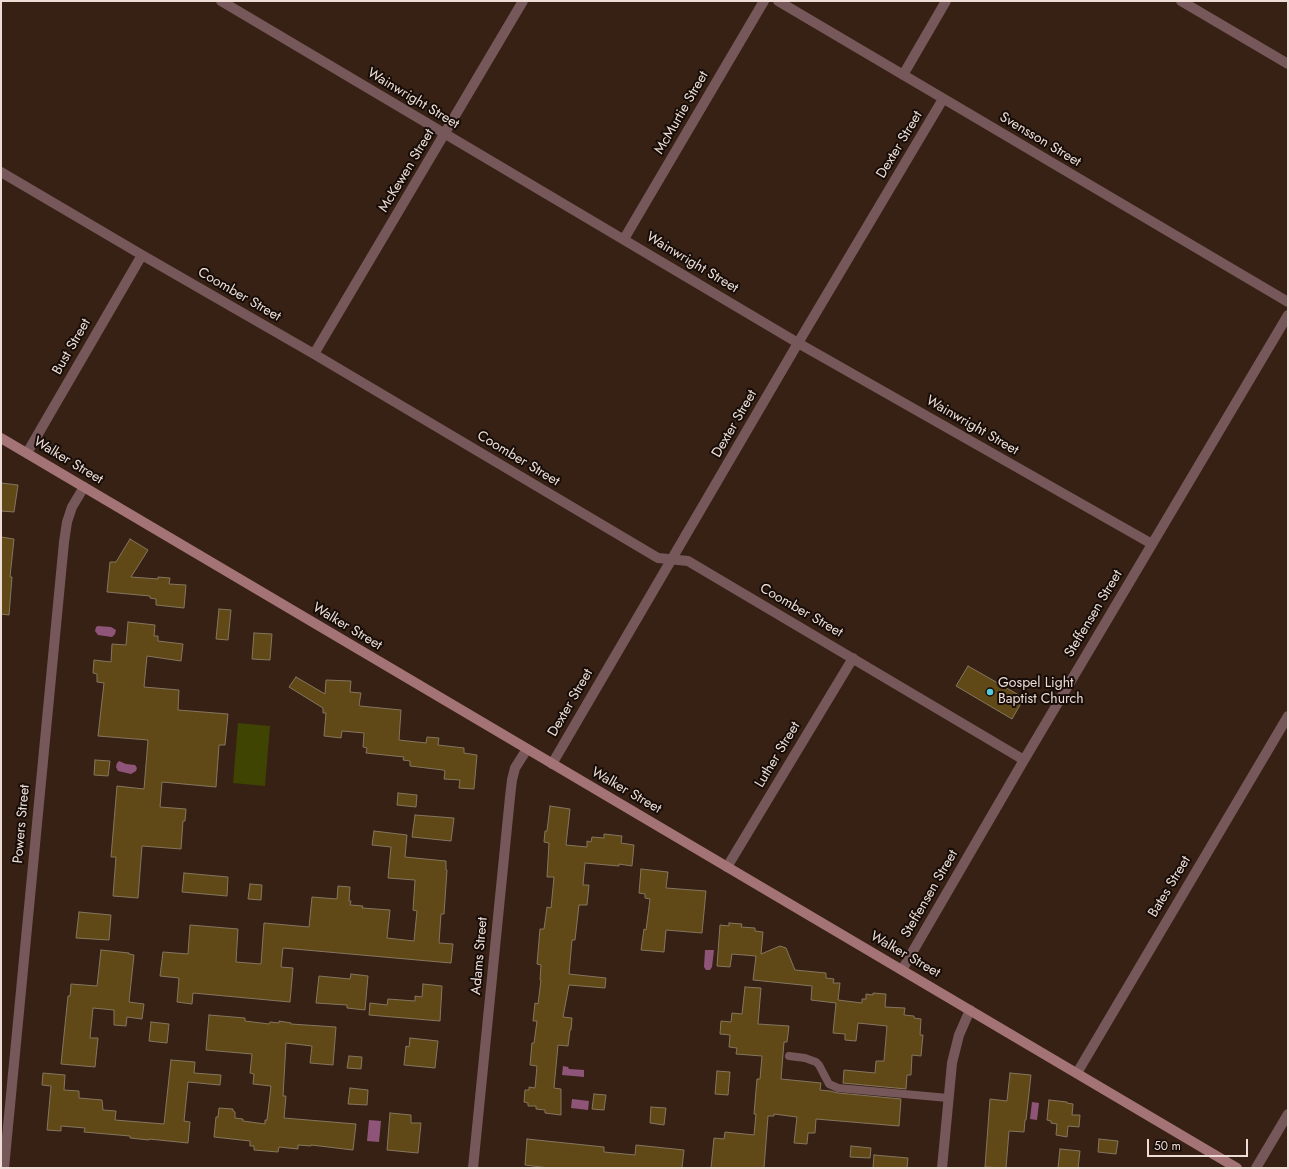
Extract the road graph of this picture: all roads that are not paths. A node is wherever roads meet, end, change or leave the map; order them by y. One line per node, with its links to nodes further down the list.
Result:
1 (221, 1): 10 (street, Wainwright Street)
2 (524, 1): 10 (street, McKewen Street)
3 (764, 1): 12 (street, McMurtie Street)
4 (778, 1): 8 (street, Svensson Street)
5 (946, 1): 8 (street)
6 (1181, 1): 7 (street)
7 (1288, 64)
8 (903, 75): 9 (street, Svensson Street)
9 (944, 99): 14 (street, Svensson Street); 16 (street, Dexter Street)
10 (444, 134): 12 (street, Wainwright Street); 17 (street, McKewen Street)
11 (1, 172): 13 (street, Coomber Street)
12 (624, 240): 16 (street, Wainwright Street)
13 (142, 255): 17 (street, Coomber Street); 19 (street, Bust Street)
14 (1288, 302)
15 (1288, 315): 21 (street, Steffensen Street)
16 (798, 343): 21 (street, Wainwright Street); 22 (street, Dexter Street)
17 (314, 354): 22 (street, Coomber Street)
18 (1, 438): 19 (main road, Walker Street)
19 (27, 453): 20 (main road, Walker Street)
20 (84, 487): 25 (main road, Walker Street); 35 (street, Powers Street)
21 (1152, 544): 26 (street, Steffensen Street)
22 (671, 560): 23 (street, Coomber Street); 27 (street, Dexter Street)
23 (853, 658): 26 (street, Coomber Street); 28 (street, Luther Street)
24 (1288, 716): 32 (street, Bates Street)
25 (527, 750): 27 (main road, Walker Street); 36 (street, Adams Street)
26 (1024, 760): 29 (street, Steffensen Street)
27 (552, 764): 28 (main road, Walker Street)
28 (727, 867): 29 (main road, Walker Street)
29 (902, 970): 30 (main road, Walker Street)
30 (970, 1010): 32 (main road, Walker Street); 33 (street)
31 (789, 1056): 33 (lane)
32 (1076, 1073): 38 (main road, Walker Street)
33 (948, 1098): 37 (street)
34 (1288, 1114): 39 (street)
35 (4, 1168)
36 (473, 1168)
37 (942, 1168)
38 (1237, 1168)
39 (1256, 1168)

